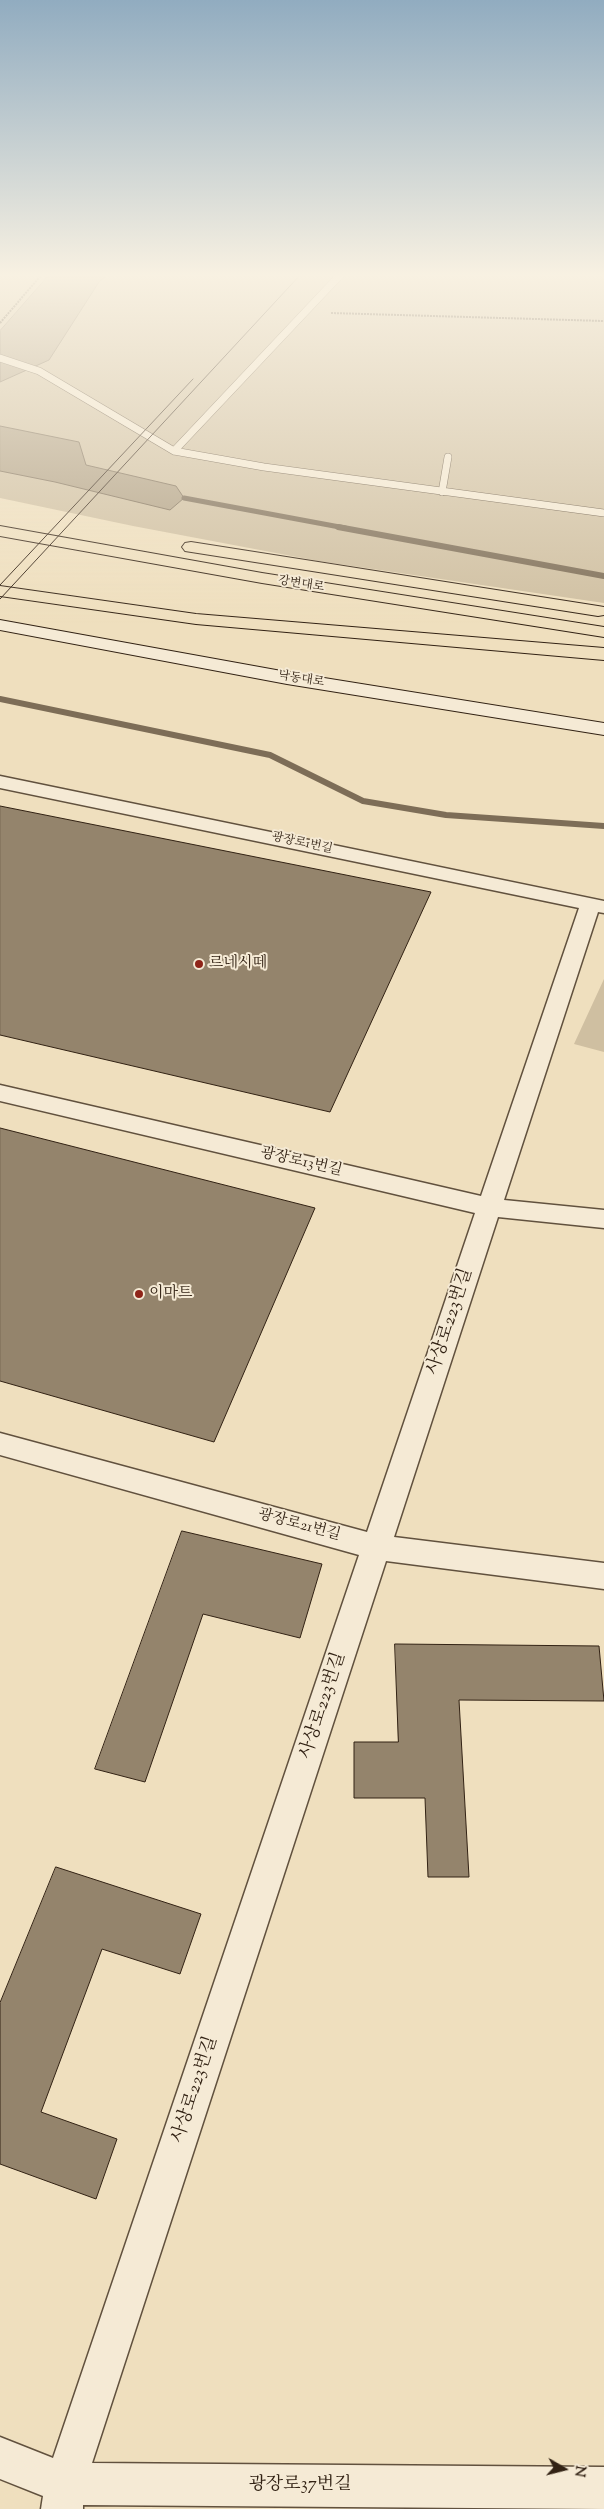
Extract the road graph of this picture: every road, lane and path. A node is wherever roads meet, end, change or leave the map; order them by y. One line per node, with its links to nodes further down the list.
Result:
1 (71, 390): 3 (lane)
2 (231, 390): 3 (lane)
3 (174, 451): 5 (lane)
4 (448, 457): 5 (lane)
5 (442, 492): 6 (lane)
6 (604, 513)
7 (0, 531): 12 (highway, 강변대로)
8 (175, 544): 10 (highway, 강변대로)
9 (0, 591): 13 (highway)
10 (604, 612)
11 (0, 625): 14 (main road, 낙동대로)
12 (604, 632)
13 (604, 654)
14 (604, 729)
15 (0, 782): 16 (street, 광장로1번길)
16 (597, 905): 18 (street, 사상로223번길)
17 (0, 1093): 18 (street, 광장로13번길)
18 (489, 1207): 19 (street, 광장로13번길); 21 (street, 사상로223번길)
19 (604, 1219)
20 (0, 1444): 21 (street, 광장로21번길)
21 (376, 1547): 22 (street, 광장로21번길); 25 (street, 사상로223번길)
22 (604, 1576)
23 (0, 2458): 25 (street, 광장로37번길)
24 (604, 2488): 25 (street, 광장로37번길)
25 (64, 2496)

